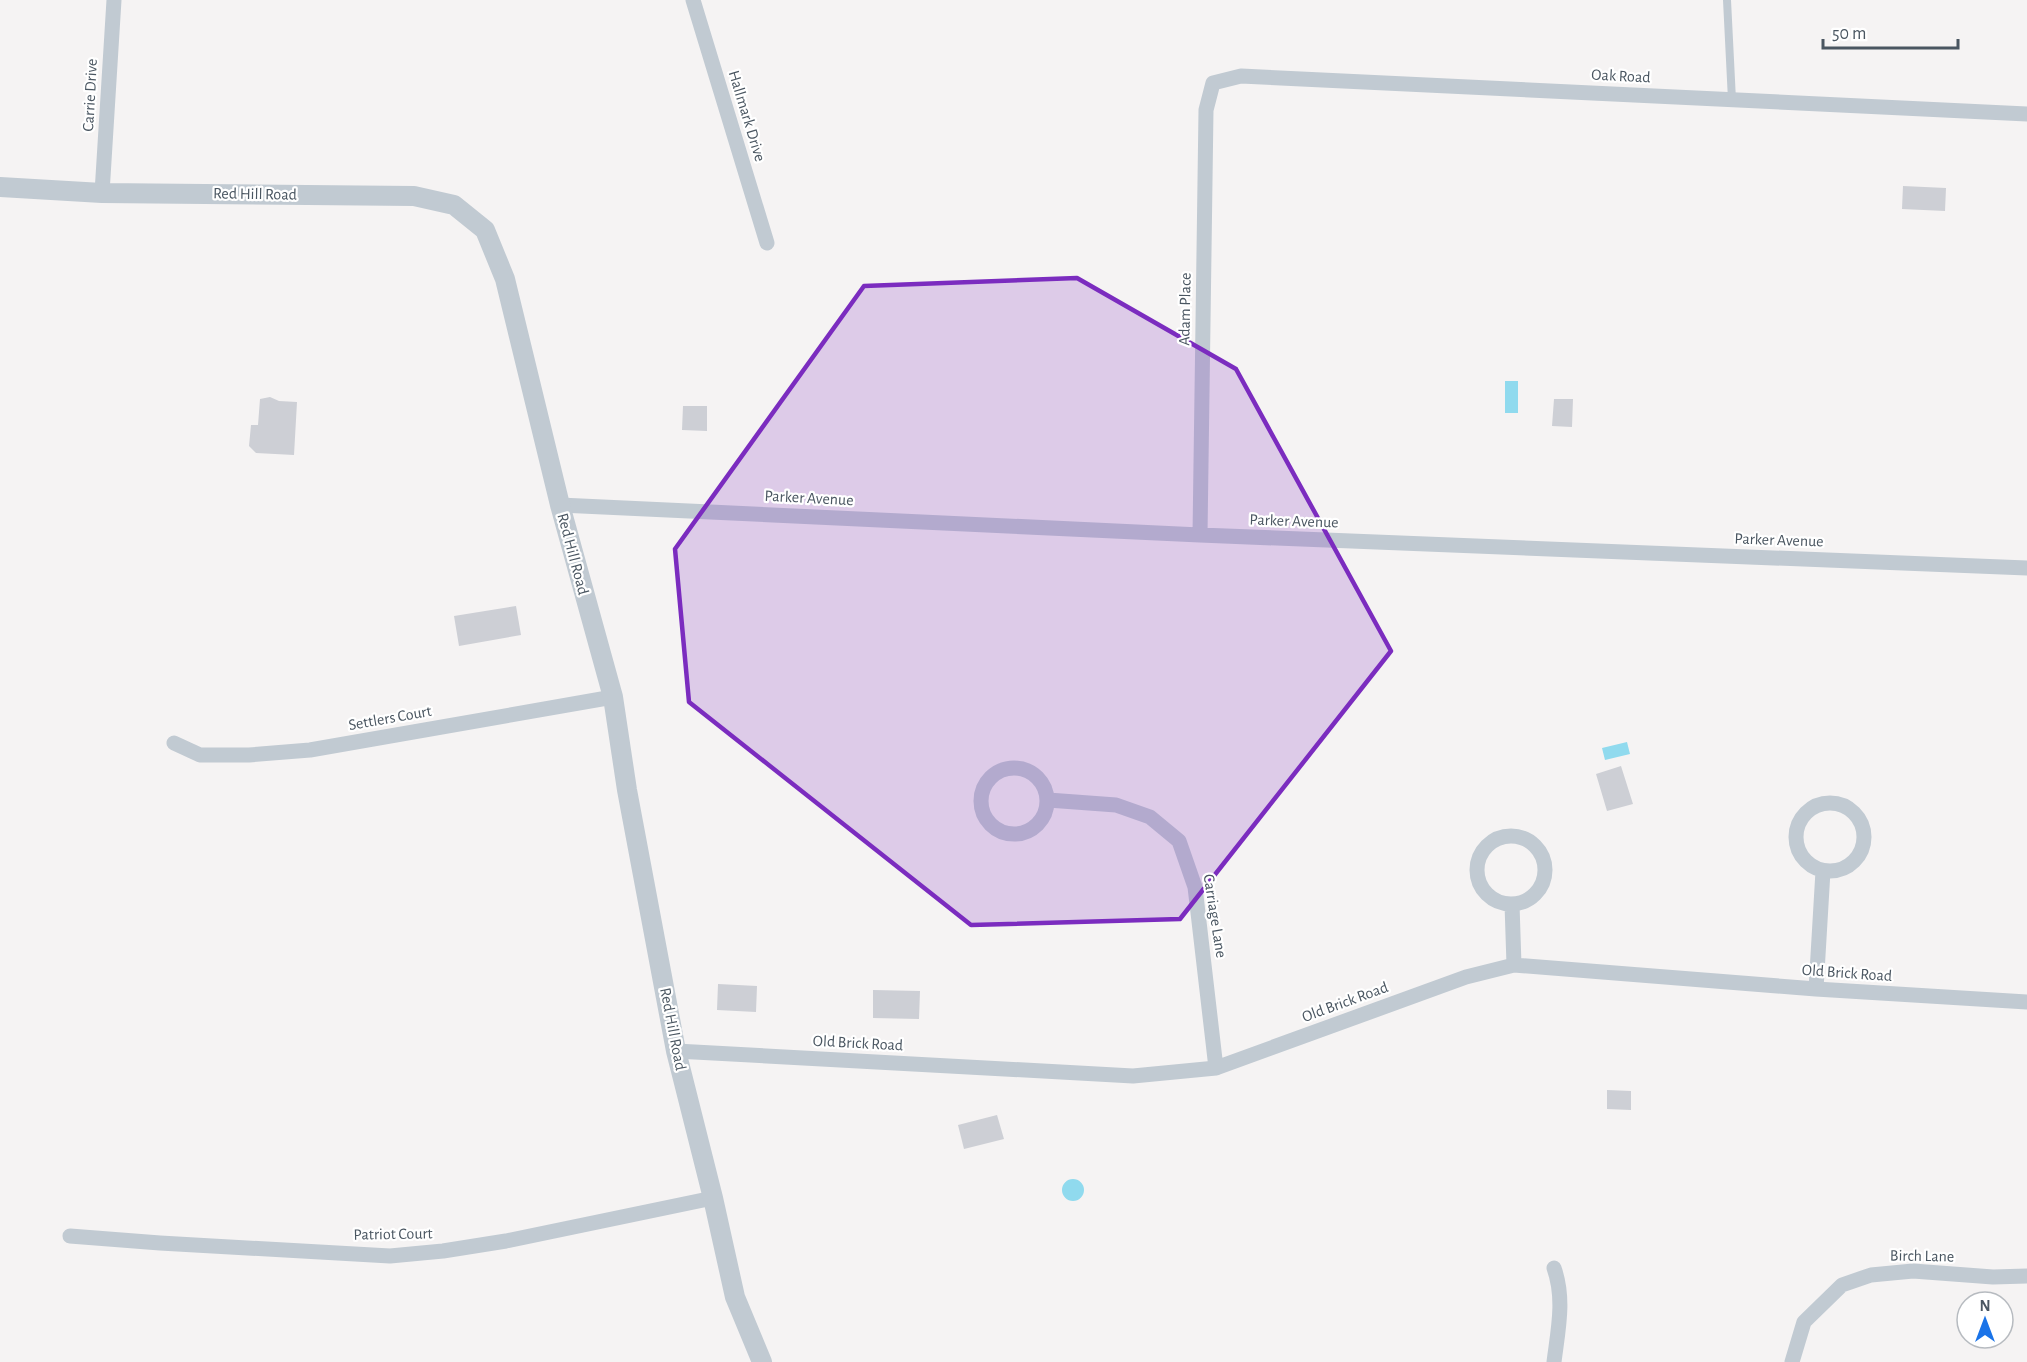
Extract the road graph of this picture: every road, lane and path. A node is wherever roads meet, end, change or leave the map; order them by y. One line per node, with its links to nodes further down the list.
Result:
1 (114, 0): 8 (street, Carrie Drive)
2 (693, 0): 9 (street, Hallmark Drive)
3 (1727, 0): 5 (lane)
4 (1213, 83): 5 (street, Oak Road); 11 (street, Adam Place)
5 (1732, 100): 6 (street, Oak Road)
6 (2027, 114)
7 (0, 188): 8 (street, Red Hill Road)
8 (102, 193): 10 (street, Red Hill Road)
9 (767, 243)
10 (560, 505): 11 (street, Parker Avenue); 13 (street, Red Hill Road)
11 (1200, 535): 12 (street, Parker Avenue)
12 (2027, 568)
13 (613, 697): 14 (street, Settlers Court); 21 (street, Red Hill Road)
14 (174, 743)
15 (1048, 800): 15 (street); 22 (street, Carriage Lane)
16 (1823, 871): 16 (street); 19 (street)
17 (1512, 904): 17 (street); 18 (street)
18 (1514, 966): 19 (street, Old Brick Road); 22 (street, Old Brick Road)
19 (1816, 989): 20 (street, Old Brick Road)
20 (2027, 1002)
21 (675, 1051): 22 (street, Old Brick Road); 23 (street, Red Hill Road)
22 (1216, 1068)
23 (713, 1198): 24 (street, Patriot Court); 27 (street, Red Hill Road)
24 (70, 1236)
25 (1554, 1268): 28 (street)
26 (2027, 1276): 29 (street, Birch Lane)
27 (762, 1362)
28 (1554, 1362)
29 (1792, 1362)

